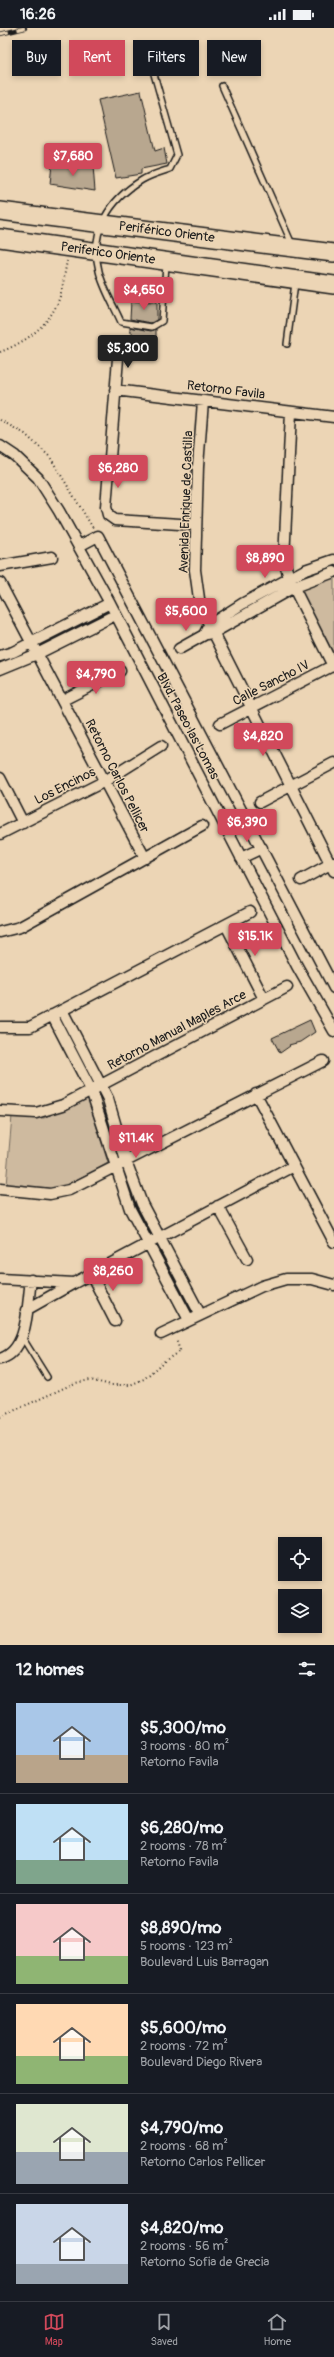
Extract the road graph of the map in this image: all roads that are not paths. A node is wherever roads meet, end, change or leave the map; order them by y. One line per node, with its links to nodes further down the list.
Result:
1 (155, 76): 4 (lane)
2 (222, 86): 6 (lane)
3 (0, 211): 4 (highway, Periférico Oriente)
4 (100, 224): 6 (highway, Periférico Oriente); 7 (lane)
5 (0, 238): 7 (highway, Periferico Oriente)
6 (293, 247): 8 (highway, Periférico Oriente)
7 (96, 252): 9 (highway, Periferico Oriente); 9 (lane)
8 (334, 253)
9 (167, 262): 10 (highway, Periferico Oriente)
10 (295, 280): 11 (highway, Periferico Oriente); 12 (lane)
11 (334, 285)
12 (287, 344)
13 (119, 346): 14 (street)
14 (115, 390): 15 (street, Retorno Favila); 19 (street)
15 (204, 401): 16 (street, Retorno Favila); 19 (street, Avenida Enrique de Castilla)
16 (292, 412): 17 (street, Retorno Favila); 25 (street)
17 (334, 416)
18 (0, 446): 20 (street, Blvd. Paseo las Lomas)
19 (196, 524): 32 (street, Avenida Enrique de Castilla)
20 (79, 546): 28 (street, Blvd. Paseo las Lomas); 54 (street)
21 (52, 556): 23 (street)
22 (334, 560): 25 (street)
23 (0, 566)
24 (334, 572): 27 (street)
25 (289, 578): 27 (street); 32 (street)
26 (0, 583): 34 (street, Retorno Carlos Pellicer)
27 (294, 587): 32 (street); 39 (street)
28 (110, 603): 29 (street, Blvd. Paseo las Lomas); 30 (street)
29 (115, 615): 31 (street); 56 (street, Blvd. Paseo las Lomas)
30 (81, 618): 31 (street); 33 (street)
31 (87, 628): 35 (street)
32 (208, 631): 36 (street); 43 (street, Avenida Enrique de Castilla)
33 (54, 632): 34 (street); 35 (street)
34 (33, 642): 37 (street, Retorno Carlos Pellicer); 38 (street)
35 (60, 642): 37 (street)
36 (179, 649)
37 (38, 653): 40 (street); 42 (street, Retorno Carlos Pellicer)
38 (0, 656)
39 (334, 665): 43 (street, Calle Sancho IV)
40 (0, 668)
41 (120, 671): 42 (street)
42 (63, 700): 48 (street, Retorno Carlos Pellicer)
43 (250, 709): 44 (street, Calle Sancho IV); 49 (street, Avenida Enrique de Castilla)
44 (220, 724)
45 (161, 746): 48 (street, Los Encinos)
46 (334, 763): 49 (street)
47 (0, 778): 51 (street)
48 (105, 781): 51 (street, Los Encinos); 55 (street, Retorno Carlos Pellicer)
49 (291, 786): 50 (street); 57 (street, Avenida Enrique de Castilla)
50 (260, 802)
51 (23, 822): 53 (street, Los Encinos)
52 (202, 826): 55 (street)
53 (0, 834)
54 (262, 848): 56 (street); 63 (street)
55 (145, 858): 61 (street)
56 (241, 858): 68 (street, Blvd. Paseo las Lomas)
57 (333, 866): 58 (street)
58 (301, 880)
59 (250, 912): 60 (street)
60 (226, 925): 64 (street, Retorno Manual Maples Arce); 65 (street)
61 (0, 932)
62 (287, 987): 64 (street, Retorno Manual Maples Arce)
63 (334, 988)
64 (264, 999): 70 (street, Retorno Manual Maples Arce)
65 (62, 1010): 66 (street); 70 (street)
66 (52, 1015): 67 (street); 71 (street)
67 (0, 1027)
68 (334, 1031)
69 (323, 1061): 72 (street)
70 (102, 1085): 71 (street, Retorno Manual Maples Arce); 74 (street)
71 (91, 1090): 73 (street, Retorno Manual Maples Arce); 76 (street)
72 (256, 1094): 74 (street); 75 (street)
73 (0, 1111)
74 (126, 1162): 76 (street); 79 (street)
75 (294, 1166): 78 (street); 80 (street)
76 (116, 1167): 77 (street); 81 (street)
77 (0, 1189)
78 (218, 1206): 79 (street); 82 (street)
79 (158, 1237): 81 (street); 83 (street)
80 (334, 1242)
81 (147, 1243): 84 (street); 85 (street)
82 (247, 1259)
83 (173, 1264): 84 (street); 90 (street)
84 (163, 1269): 91 (street)
85 (91, 1274): 88 (street); 95 (street)
86 (0, 1279): 87 (street)
87 (31, 1280): 88 (street); 92 (street)
88 (74, 1283): 92 (street)
89 (334, 1285): 93 (street)
90 (188, 1292): 91 (street); 93 (street)
91 (177, 1298): 94 (street)
92 (26, 1310): 97 (street)
93 (200, 1314): 94 (street)
94 (189, 1320): 96 (street)
95 (115, 1321)
96 (161, 1334)
97 (22, 1337): 98 (street); 99 (lane)
98 (0, 1359)
99 (47, 1377)

